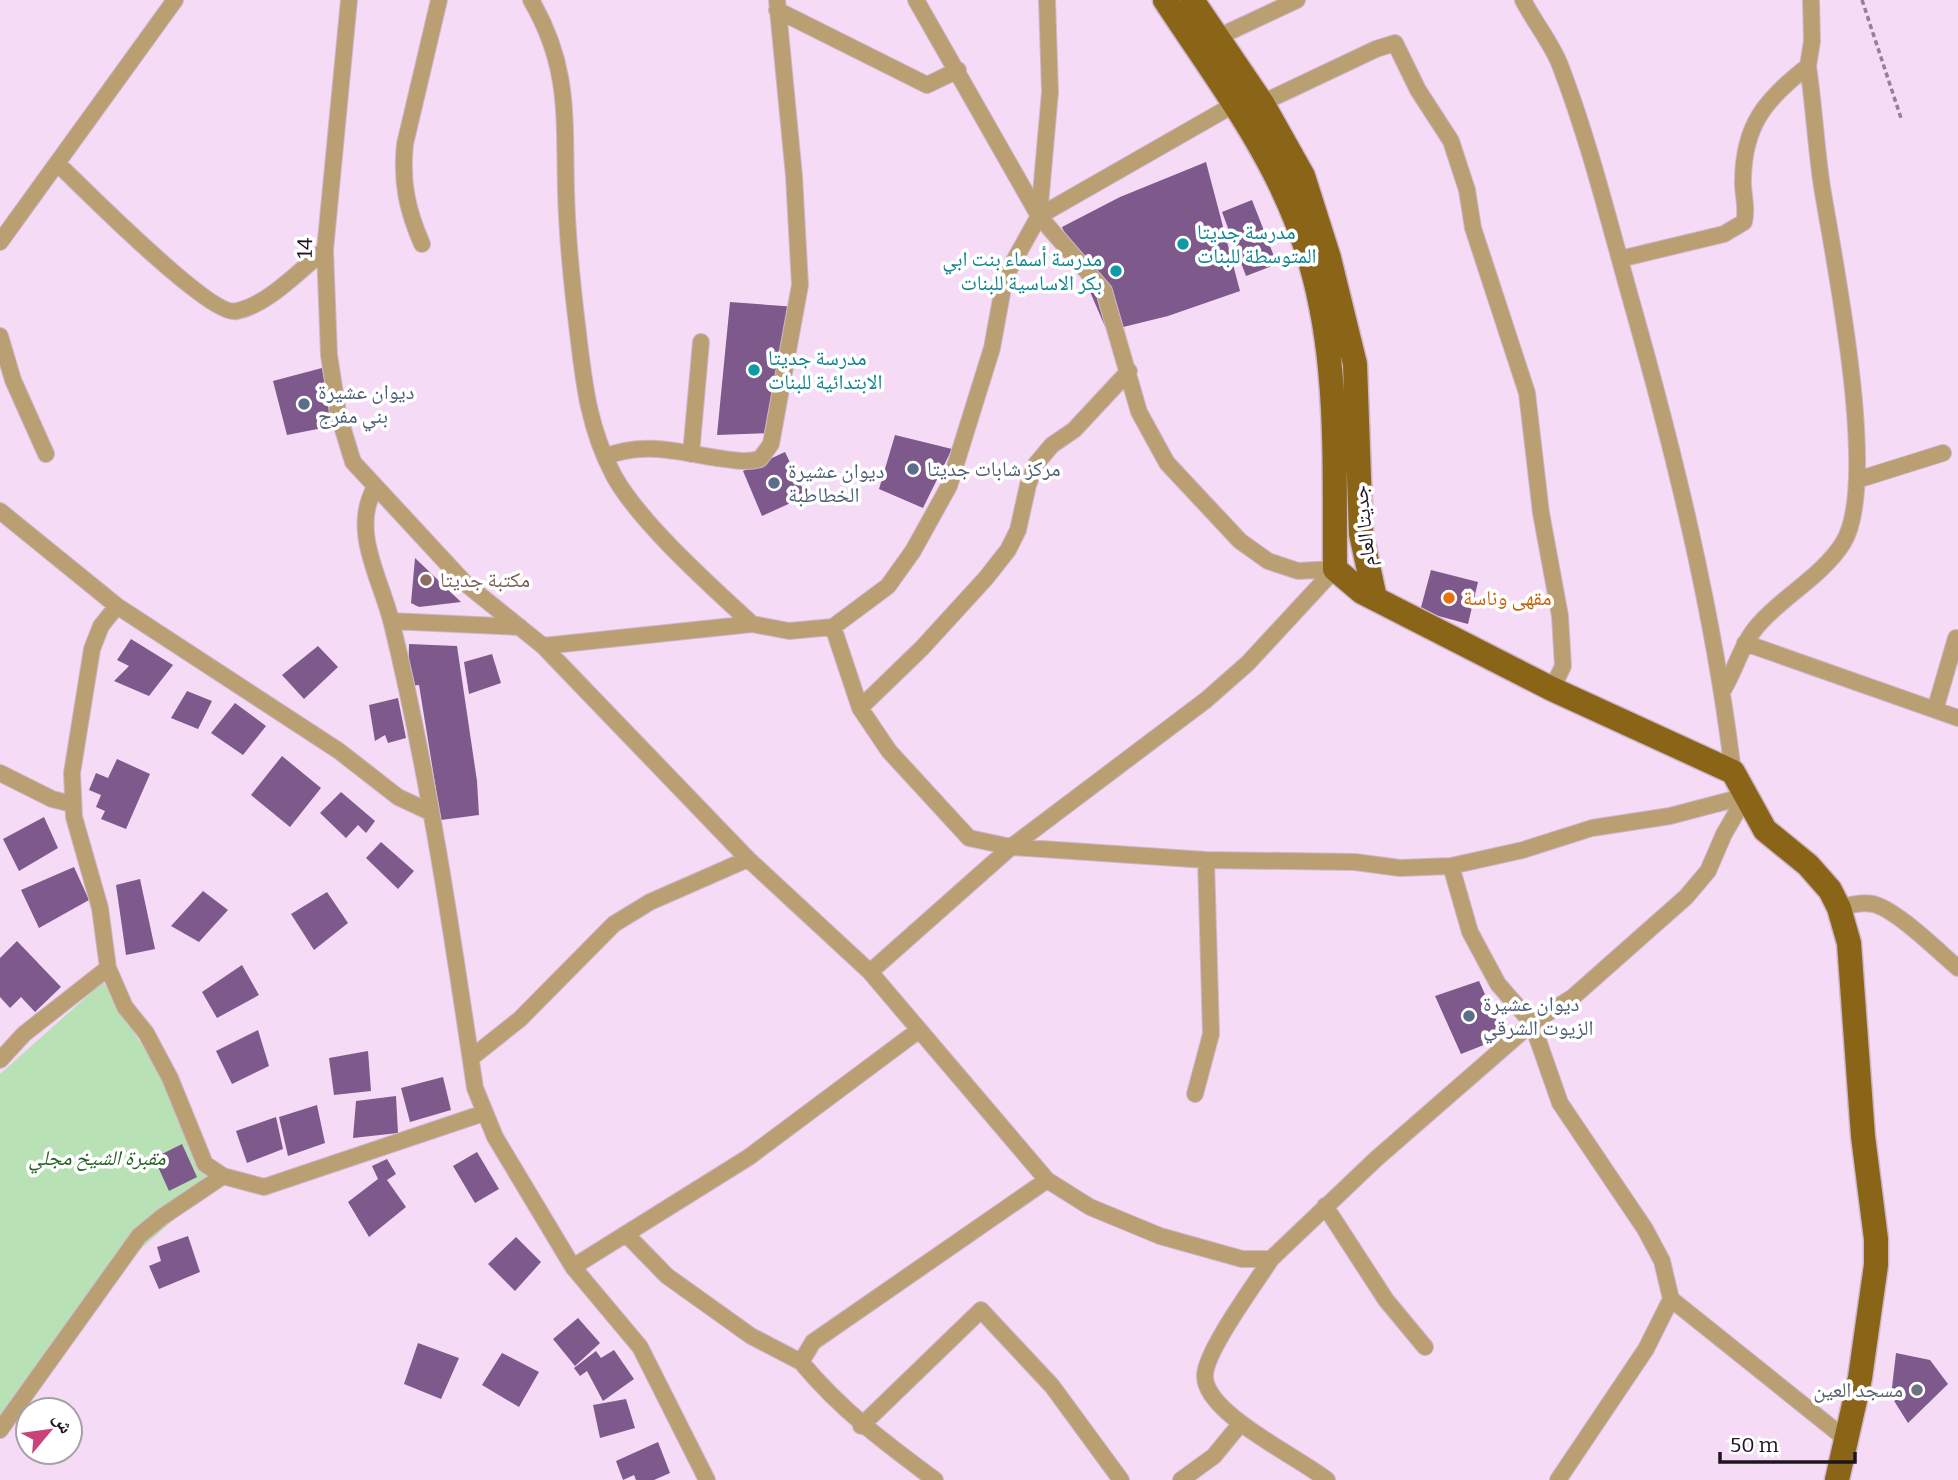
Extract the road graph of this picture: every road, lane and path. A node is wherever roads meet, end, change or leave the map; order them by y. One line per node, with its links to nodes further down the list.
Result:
1 (175, 0): 19 (street)
2 (349, 0): 23 (street, 14)
3 (439, 0): 22 (street)
4 (531, 0): 31 (street)
5 (916, 0): 15 (street)
6 (1047, 0): 20 (street)
7 (1297, 0): 13 (street)
8 (1524, 0): 24 (street)
9 (1811, 0): 14 (street)
10 (1862, 0): 18 (path)
11 (1179, 2): 13 (main road, جديتا العام); 17 (main road, جديتا العام)
12 (777, 5): 15 (street); 30 (street)
13 (1216, 38): 16 (main road, جديتا العام)
14 (1808, 66): 24 (street); 32 (street)
15 (958, 70): 20 (street)
16 (1262, 103): 36 (main road, جديتا العام); 45 (street)
17 (1235, 104): 20 (street); 35 (main road, جديتا العام)
18 (1902, 121)
19 (57, 163): 21 (street); 23 (street)
20 (1039, 216): 27 (street); 41 (street)
21 (0, 242)
22 (422, 244)
23 (325, 250): 33 (street, 14)
24 (1620, 260): 46 (street)
25 (0, 336): 29 (street)
26 (701, 342): 30 (street)
27 (1129, 370): 35 (street); 47 (street)
28 (1943, 453): 32 (street)
29 (46, 454)
30 (691, 454): 31 (street)
31 (605, 457): 39 (street)
32 (1857, 480): 43 (street)
33 (375, 487): 38 (street); 40 (street, 14)
34 (0, 511): 37 (street)
35 (1335, 569): 36 (main road, جديتا العام); 55 (street)
36 (1375, 598): 45 (main road)
37 (117, 606): 53 (street); 54 (street)
38 (391, 621): 40 (street); 54 (street)
39 (752, 624): 41 (street); 44 (street)
40 (520, 627): 44 (street, 14)
41 (833, 627): 47 (street)
42 (1956, 638): 48 (street)
43 (1745, 643): 46 (street); 48 (street)
44 (543, 646): 56 (street, 14)
45 (1552, 689): 50 (main road)
46 (1722, 692): 50 (street)
47 (860, 708): 55 (street)
48 (1935, 710): 49 (street)
49 (1958, 718)
50 (1733, 772): 52 (main road)
51 (0, 773): 53 (street)
52 (1746, 796): 58 (street); 59 (main road); 63 (street)
53 (72, 804): 60 (street)
54 (430, 812): 65 (street)
55 (1011, 848): 57 (street); 62 (street)
56 (748, 859): 62 (street, 14); 65 (street)
57 (1206, 860): 58 (street); 67 (street)
58 (1451, 866): 63 (street)
59 (1839, 908): 61 (street); 81 (main road)
60 (108, 968): 66 (street); 69 (street)
61 (1958, 968)
62 (870, 972): 64 (street, 14)
63 (1532, 1023): 71 (street); 75 (street)
64 (919, 1030): 70 (street, 14); 72 (street)
65 (471, 1058): 68 (street)
66 (0, 1060)
67 (1195, 1094)
68 (484, 1113): 69 (street); 74 (street)
69 (223, 1176): 80 (street)
70 (1047, 1180): 73 (street, 14); 77 (street)
71 (1325, 1206): 73 (street); 76 (street)
72 (626, 1234): 74 (street); 77 (street)
73 (1271, 1259): 78 (street)
74 (573, 1267): 82 (street)
75 (1671, 1299): 81 (street); 87 (street)
76 (1425, 1347)
77 (802, 1362): 79 (street)
78 (1241, 1423): 85 (street); 86 (street)
79 (861, 1426): 83 (street); 84 (street)
80 (0, 1430)
81 (1847, 1440): 88 (main road)
82 (707, 1480)
83 (934, 1480)
84 (1121, 1480)
85 (1181, 1480)
86 (1327, 1480)
87 (1558, 1480)
88 (1837, 1480)

